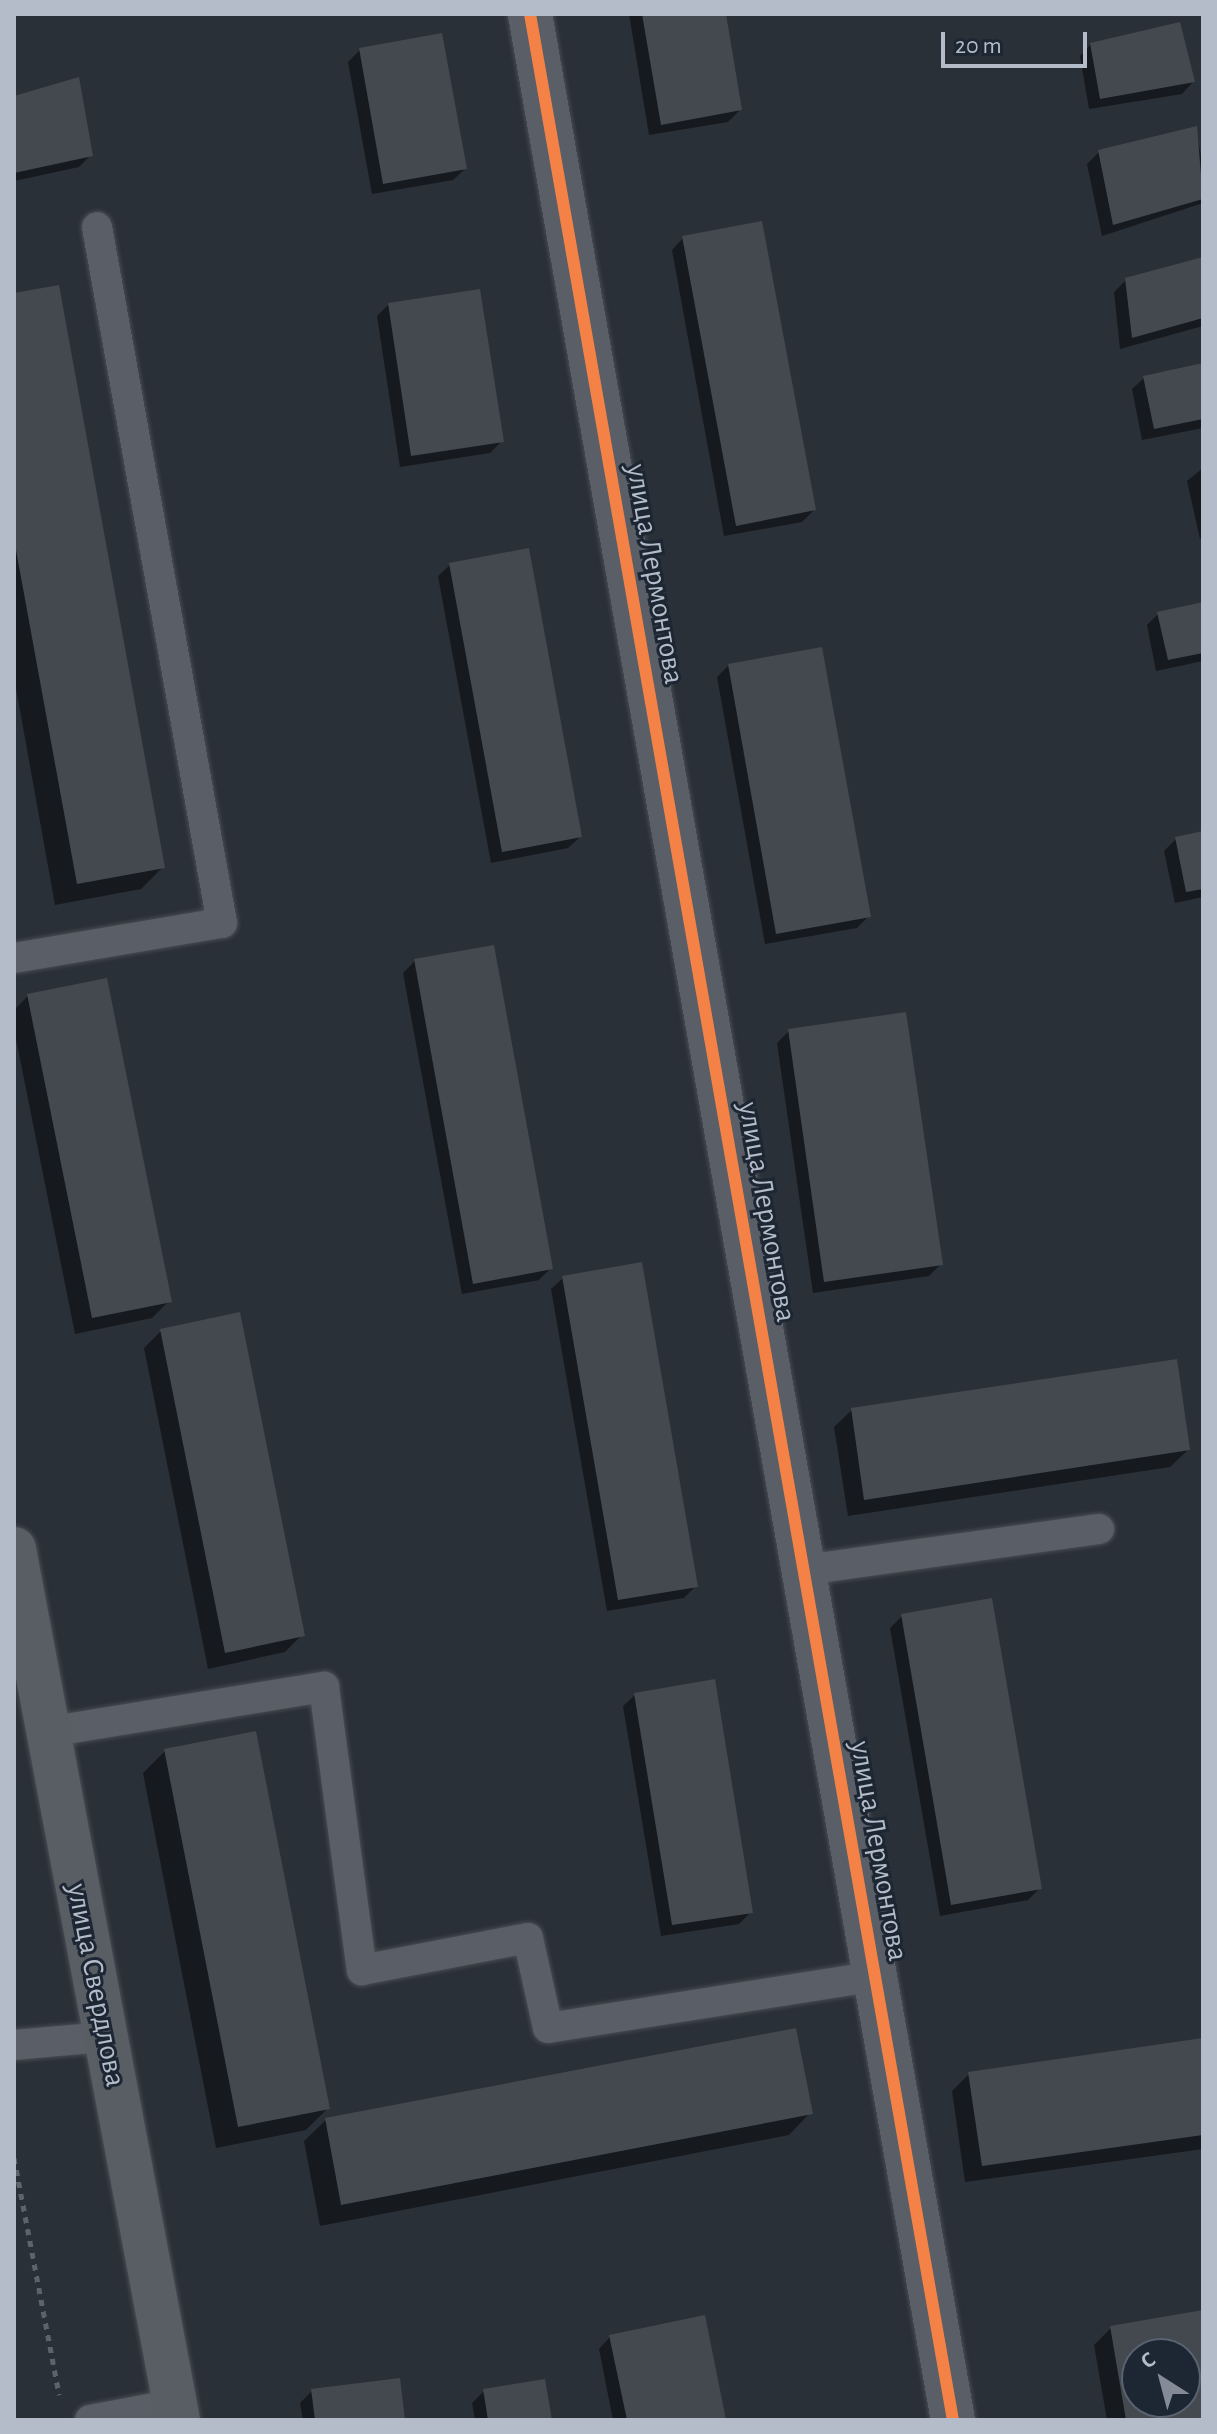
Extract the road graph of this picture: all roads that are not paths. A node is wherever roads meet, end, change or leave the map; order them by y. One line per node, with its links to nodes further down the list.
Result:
1 (530, 14): 6 (street, улица Лермонтова)
2 (97, 227): 3 (lane)
3 (14, 958)
4 (1099, 1529): 6 (lane)
5 (14, 1549): 7 (main road, улица Свердлова)
6 (804, 1570): 8 (street, улица Лермонтова)
7 (48, 1732): 8 (lane); 9 (main road, улица Свердлова)
8 (875, 1976): 13 (street, улица Лермонтова)
9 (106, 2037): 10 (lane); 11 (main road, улица Свердлова)
10 (14, 2045)
11 (177, 2412): 12 (lane)
12 (90, 2420)
13 (953, 2420)

